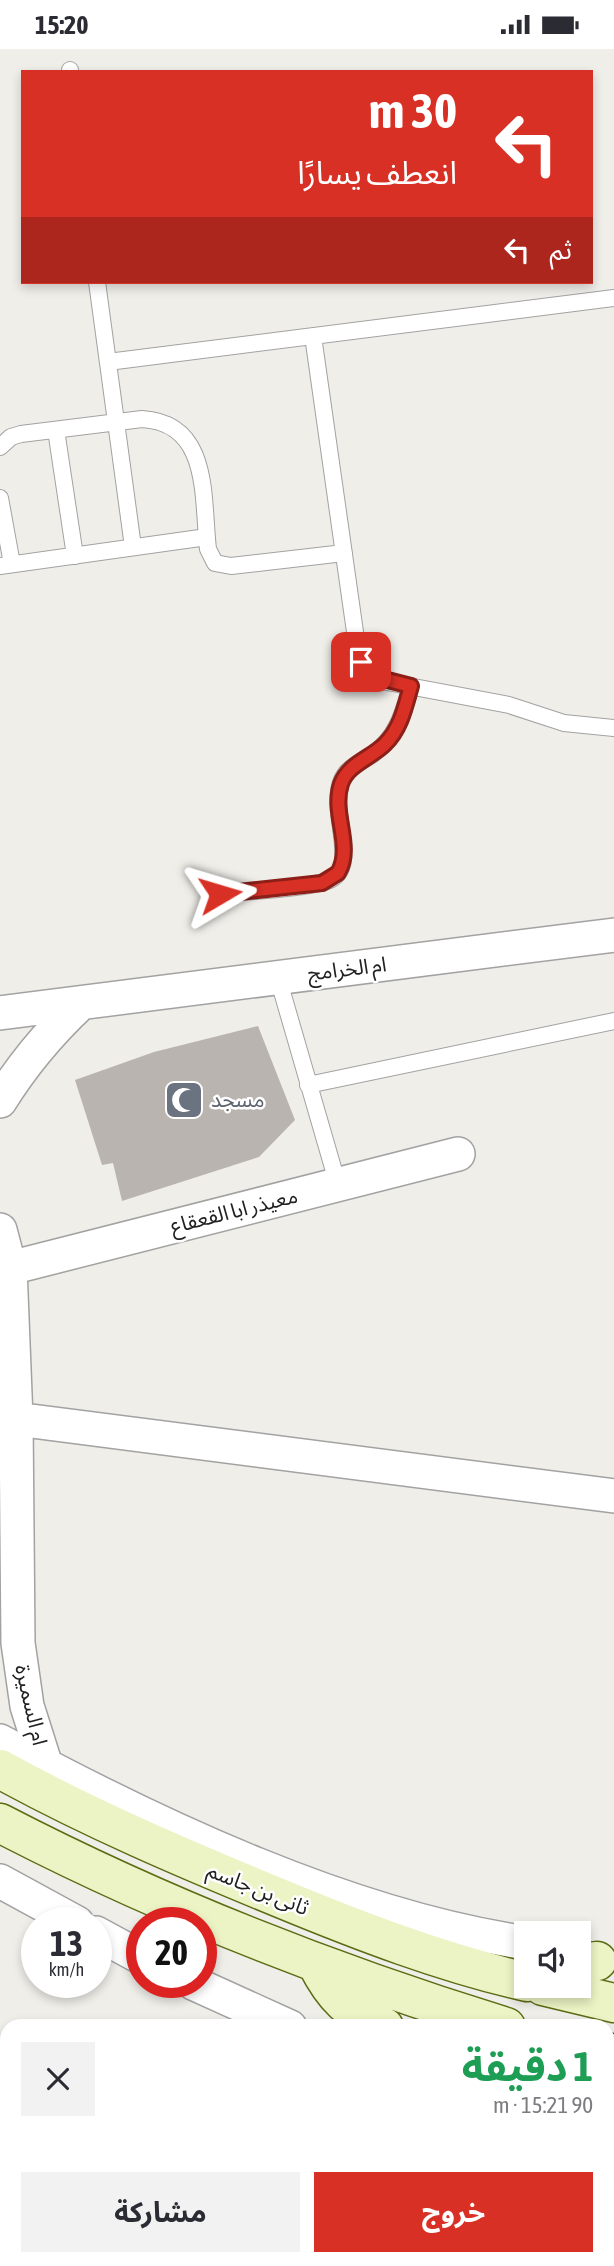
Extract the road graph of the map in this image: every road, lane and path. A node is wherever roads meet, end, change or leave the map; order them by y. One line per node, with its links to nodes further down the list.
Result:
1 (97, 284): 4 (lane)
2 (614, 298): 3 (lane)
3 (313, 337): 4 (lane); 11 (lane)
4 (108, 362): 5 (lane)
5 (115, 422): 6 (lane); 9 (lane); 10 (lane)
6 (56, 430): 7 (lane); 12 (lane)
7 (0, 447)
8 (0, 498): 13 (lane)
9 (207, 537): 10 (lane); 11 (lane)
10 (133, 547): 12 (lane)
11 (344, 553): 14 (lane)
12 (75, 556): 13 (lane)
13 (6, 565)
14 (411, 686): 15 (lane); 16 (lane)
15 (614, 728)
16 (220, 894)
17 (614, 935): 18 (street, ام الخرامج)
18 (278, 978): 19 (street, ام الخرامج); 22 (lane)
19 (81, 1003): 20 (street, ام الخرامج); 23 (street)
20 (0, 1013)
21 (614, 1021): 22 (lane)
22 (308, 1085): 25 (lane)
23 (0, 1101)
24 (458, 1154): 25 (street, معيذر ابا القعقاع)
25 (338, 1185): 27 (street, معيذر ابا القعقاع)
26 (0, 1230): 27 (street, ام السميرة)
27 (10, 1268): 28 (street, ام السميرة)
28 (16, 1419): 29 (street); 30 (street, ام السميرة)
29 (614, 1496)
30 (18, 1643): 31 (street, ام السميرة); 33 (street, ام السميرة)
31 (0, 1676)
32 (0, 1741): 33 (street, ثانى بن جاسم)
33 (46, 1766): 38 (street, ثانى بن جاسم)
34 (0, 1769): 41 (main road, ثانى بن جاسم)
35 (0, 1823): 39 (main road)
36 (0, 1881): 37 (street)
37 (48, 1907)
38 (514, 1941)
39 (317, 1964): 47 (main road); 48 (main road)
40 (514, 1970): 41 (main road)
41 (486, 1973): 42 (main road, ثانى بن جاسم)
42 (514, 1979)
43 (217, 1994): 46 (street)
44 (591, 1997): 45 (main road)
45 (614, 2003)
46 (272, 2019)
47 (366, 2019)
48 (482, 2019)

